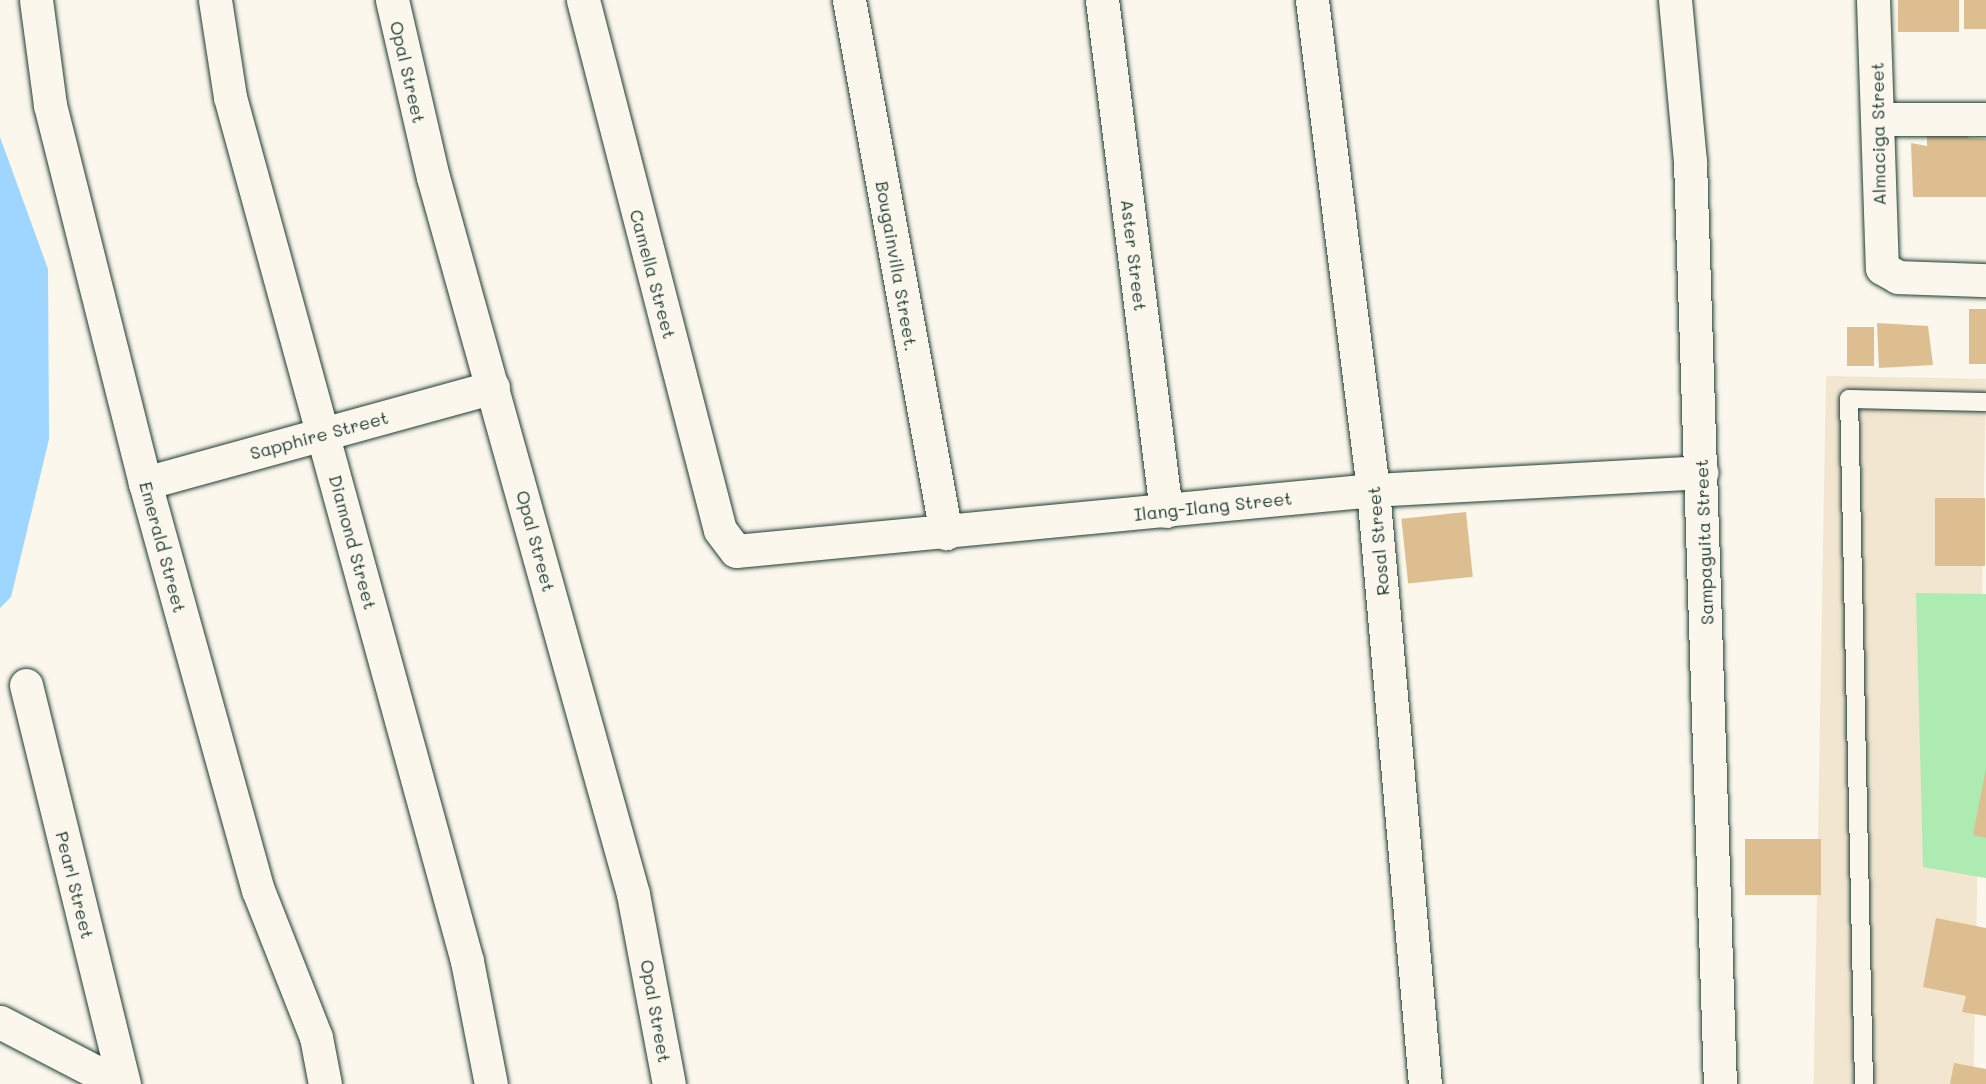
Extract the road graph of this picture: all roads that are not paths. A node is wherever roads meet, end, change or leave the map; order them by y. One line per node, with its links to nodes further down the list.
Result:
1 (36, 0): 17 (street, Emerald Street)
2 (215, 0): 15 (street, Diamond Street)
3 (392, 0): 13 (street, Opal Street)
4 (583, 0): 21 (street, Camella Street)
5 (849, 0): 20 (street, Bougainvilla Street.)
6 (1102, 0): 19 (street, Aster Street)
7 (1312, 0): 18 (street, Rosal Street)
8 (1676, 0): 16 (street, Sampaguita Street)
9 (1873, 0): 10 (street, Almaciga Street)
10 (1881, 119): 11 (street); 12 (street, Almaciga Street)
11 (1986, 119)
12 (1986, 280)
13 (493, 387): 15 (street, Sapphire Street); 27 (street, Opal Street)
14 (1986, 402): 30 (lane)
15 (324, 434): 17 (street, Sapphire Street); 26 (street, Diamond Street)
16 (1702, 472): 18 (street, Ilang-Ilang Street); 29 (street, Sampaguita Street)
17 (145, 483): 25 (street, Emerald Street)
18 (1373, 490): 19 (street, Ilang-Ilang Street); 28 (street, Rosal Street)
19 (1166, 511): 20 (street, Ilang-Ilang Street)
20 (946, 533): 21 (street, Ilang-Ilang Street)
21 (728, 546)
22 (26, 685): 24 (street, Pearl Street)
23 (0, 1022): 24 (street)
24 (121, 1084)
25 (325, 1084)
26 (490, 1084)
27 (669, 1084)
28 (1425, 1084)
29 (1720, 1084)
30 (1864, 1084)

